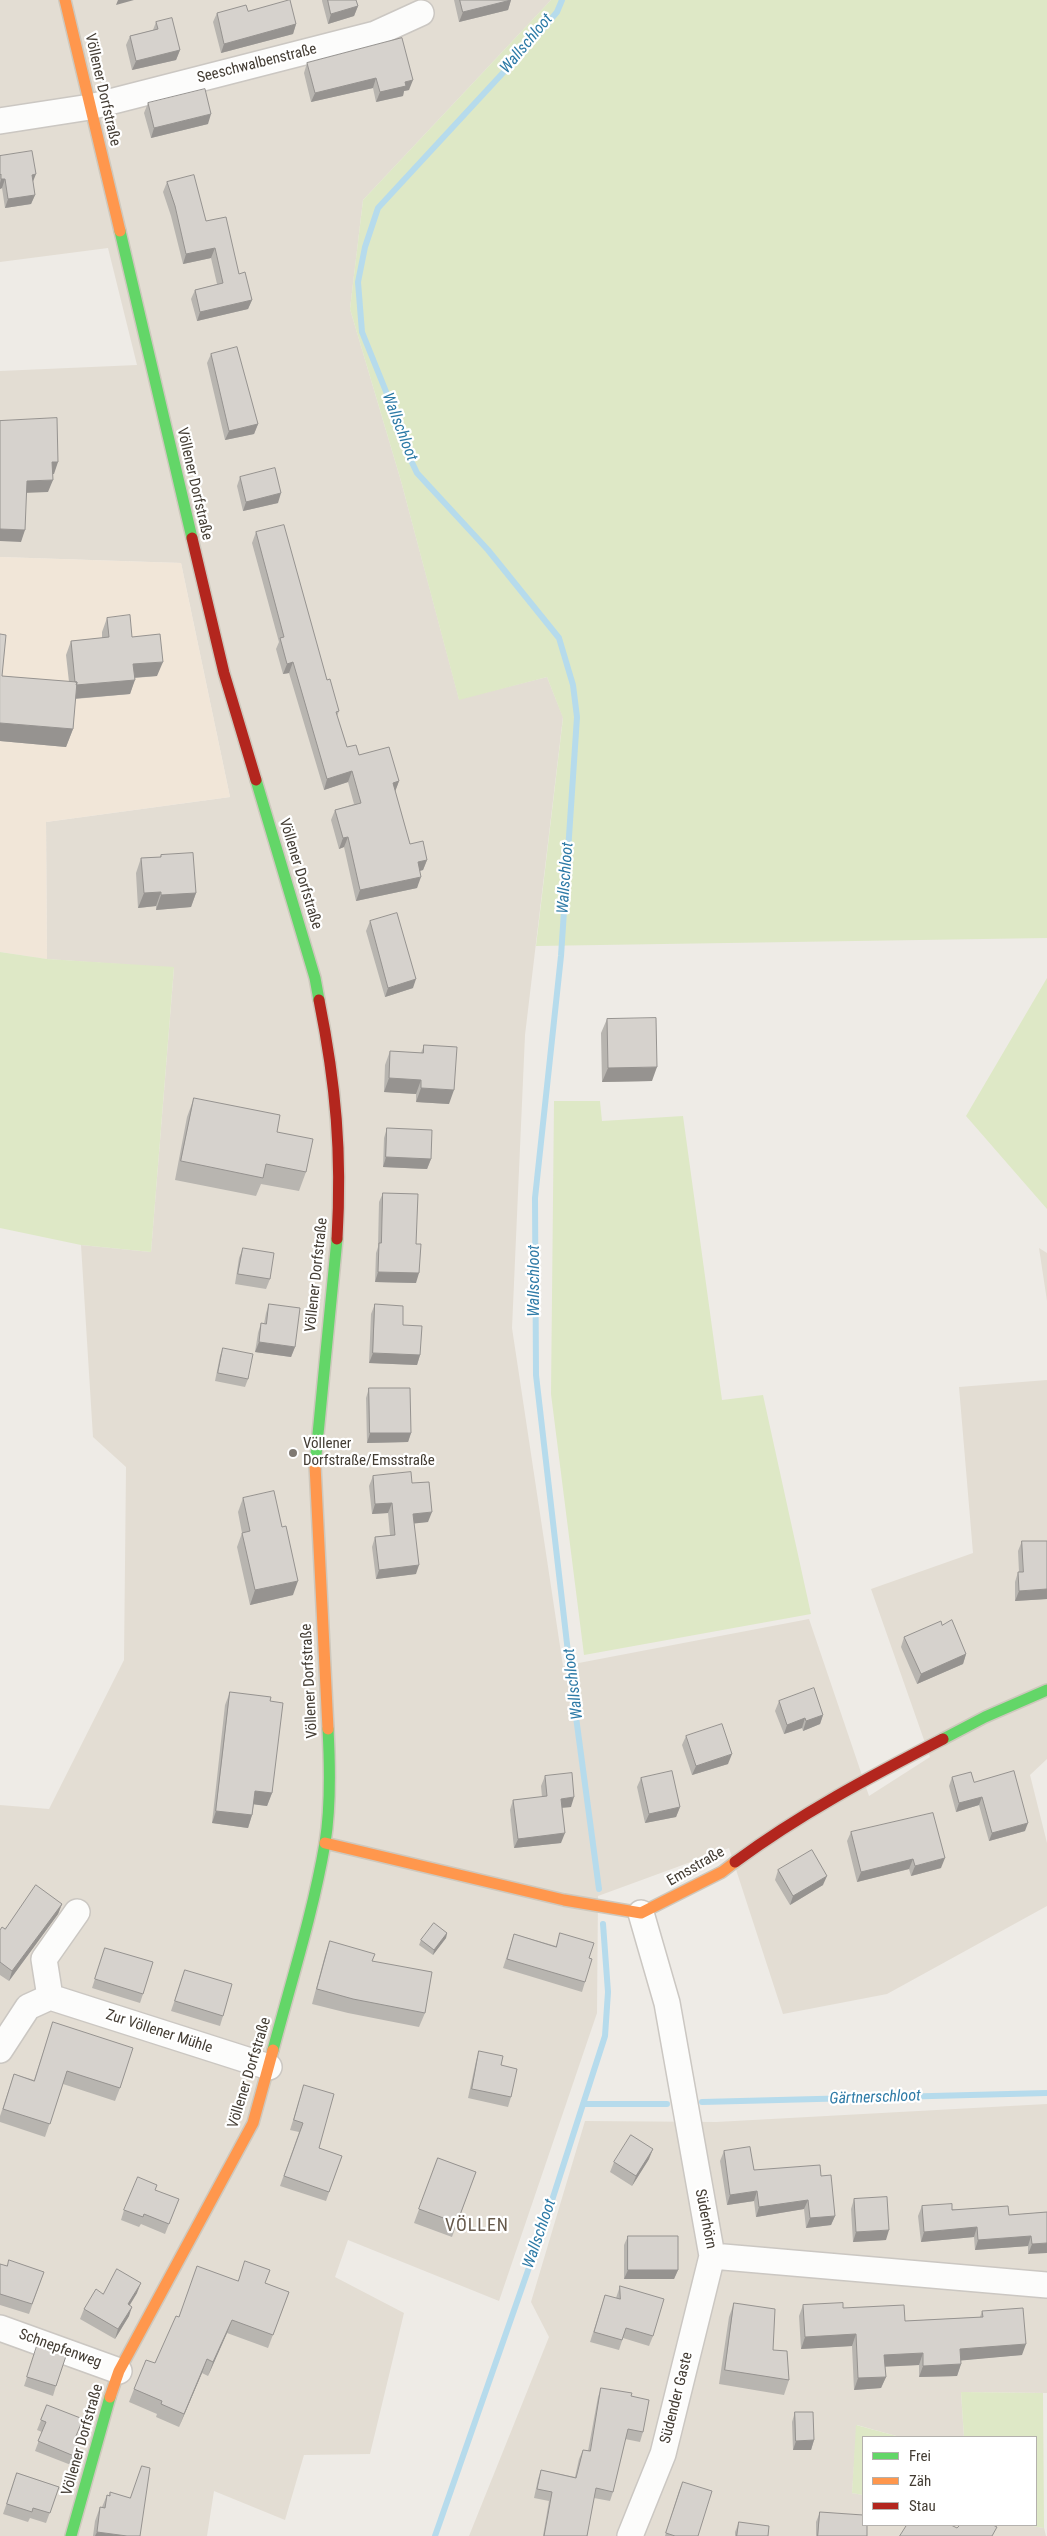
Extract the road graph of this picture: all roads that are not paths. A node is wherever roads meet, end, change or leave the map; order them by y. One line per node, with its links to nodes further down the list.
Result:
1 (65, 0): 3 (street, Völlener Dorfstraße)
2 (421, 13): 3 (street, Seeschwalbenstraße)
3 (90, 107): 4 (street, Seeschwalbenstraße); 6 (street, Völlener Dorfstraße)
4 (0, 121)
5 (1047, 1690): 8 (street, Emsstraße)
6 (325, 1843): 8 (street); 11 (street, Völlener Dorfstraße)
7 (77, 1912): 9 (street)
8 (641, 1913): 12 (street, Süderhörn)
9 (50, 1996): 10 (street); 11 (street, Zur Völlener Mühle)
10 (0, 2050)
11 (269, 2067): 15 (street, Völlener Dorfstraße)
12 (712, 2256): 13 (street, Süderhörn); 17 (street, Südender Gaste)
13 (1047, 2285)
14 (0, 2328): 15 (street, Schnepfenweg)
15 (120, 2371): 16 (street, Völlener Dorfstraße)
16 (71, 2536)
17 (630, 2536)

